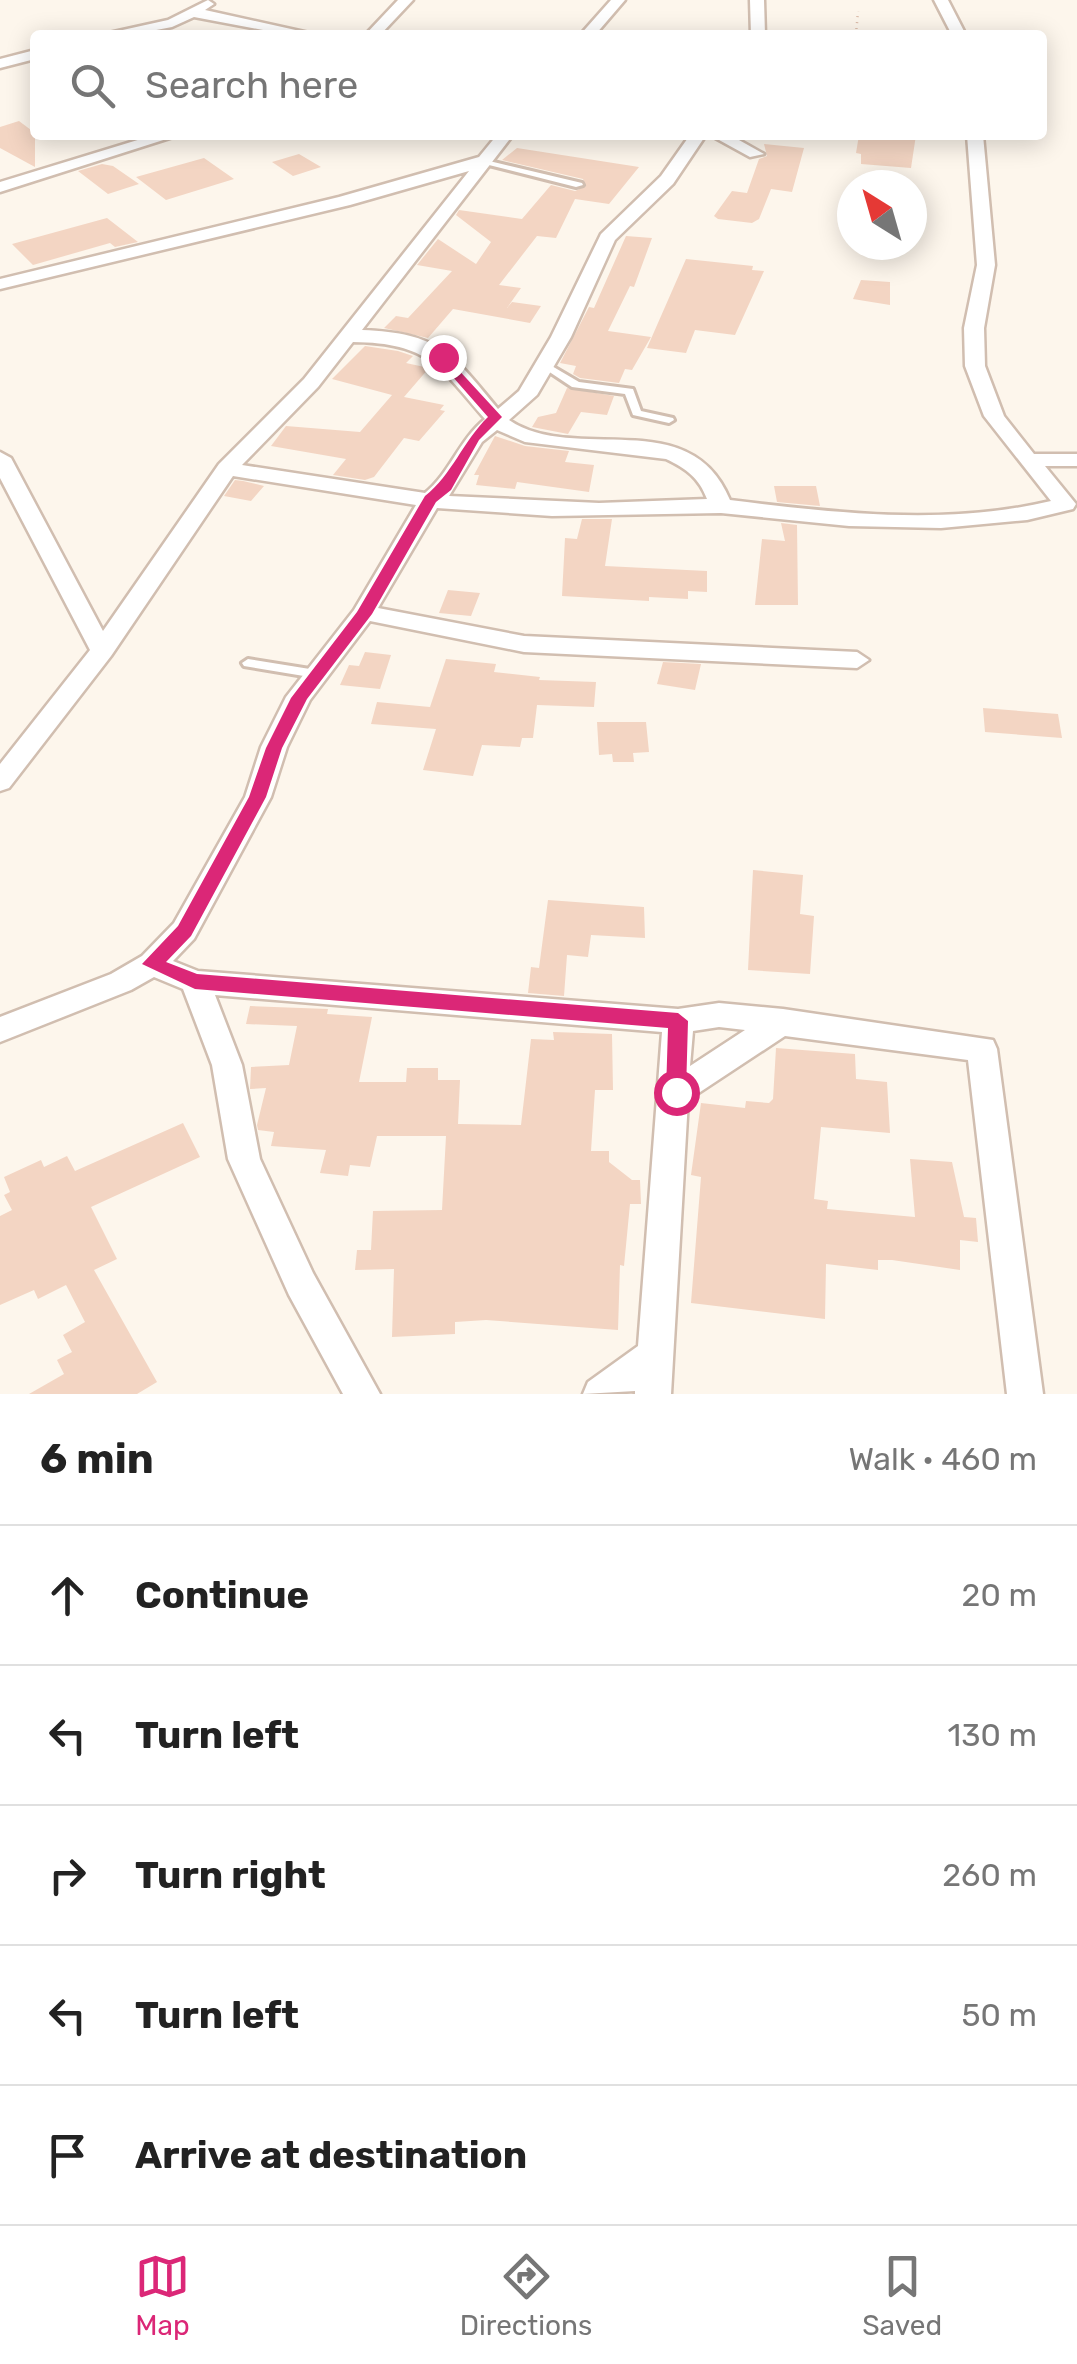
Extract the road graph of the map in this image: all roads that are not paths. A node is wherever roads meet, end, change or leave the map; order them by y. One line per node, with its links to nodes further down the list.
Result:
1 (210, 0): 6 (street)
2 (406, 0): 9 (street)
3 (618, 0): 10 (street)
4 (757, 0): 11 (street)
5 (942, 0): 12 (street)
6 (197, 13): 7 (street); 8 (street)
7 (134, 30)
8 (285, 30)
9 (377, 30)
10 (591, 30)
11 (758, 30)
12 (957, 30)
13 (30, 55): 14 (street)
14 (0, 64)
15 (154, 140): 23 (street)
16 (501, 140): 21 (street)
17 (695, 140): 26 (street)
18 (728, 140): 20 (street)
19 (975, 140): 30 (street)
20 (756, 154)
21 (484, 161): 22 (lane); 24 (street); 25 (street)
22 (579, 185)
23 (0, 187)
24 (0, 284)
25 (347, 336): 27 (street); 32 (street)
26 (545, 365): 27 (street); 28 (lane)
27 (495, 417): 33 (street); 34 (street)
28 (669, 420)
29 (0, 458): 36 (street)
30 (1028, 460): 31 (street); 34 (street)
31 (1077, 460)
32 (228, 469): 33 (street); 36 (street)
33 (430, 500): 34 (street); 35 (street)
34 (721, 506)
35 (364, 614): 37 (street); 39 (street)
36 (102, 651): 40 (street)
37 (857, 660)
38 (248, 663): 39 (lane)
39 (316, 674): 41 (street)
40 (0, 782)
41 (152, 964): 42 (street); 45 (street)
42 (195, 982): 43 (street); 48 (street)
43 (678, 1021): 44 (street); 46 (street)
44 (783, 1021): 46 (street); 51 (street)
45 (0, 1030)
46 (676, 1092): 47 (street)
47 (654, 1356): 49 (street); 50 (street)
48 (362, 1394)
49 (601, 1394)
50 (652, 1394)
51 (1025, 1394)

